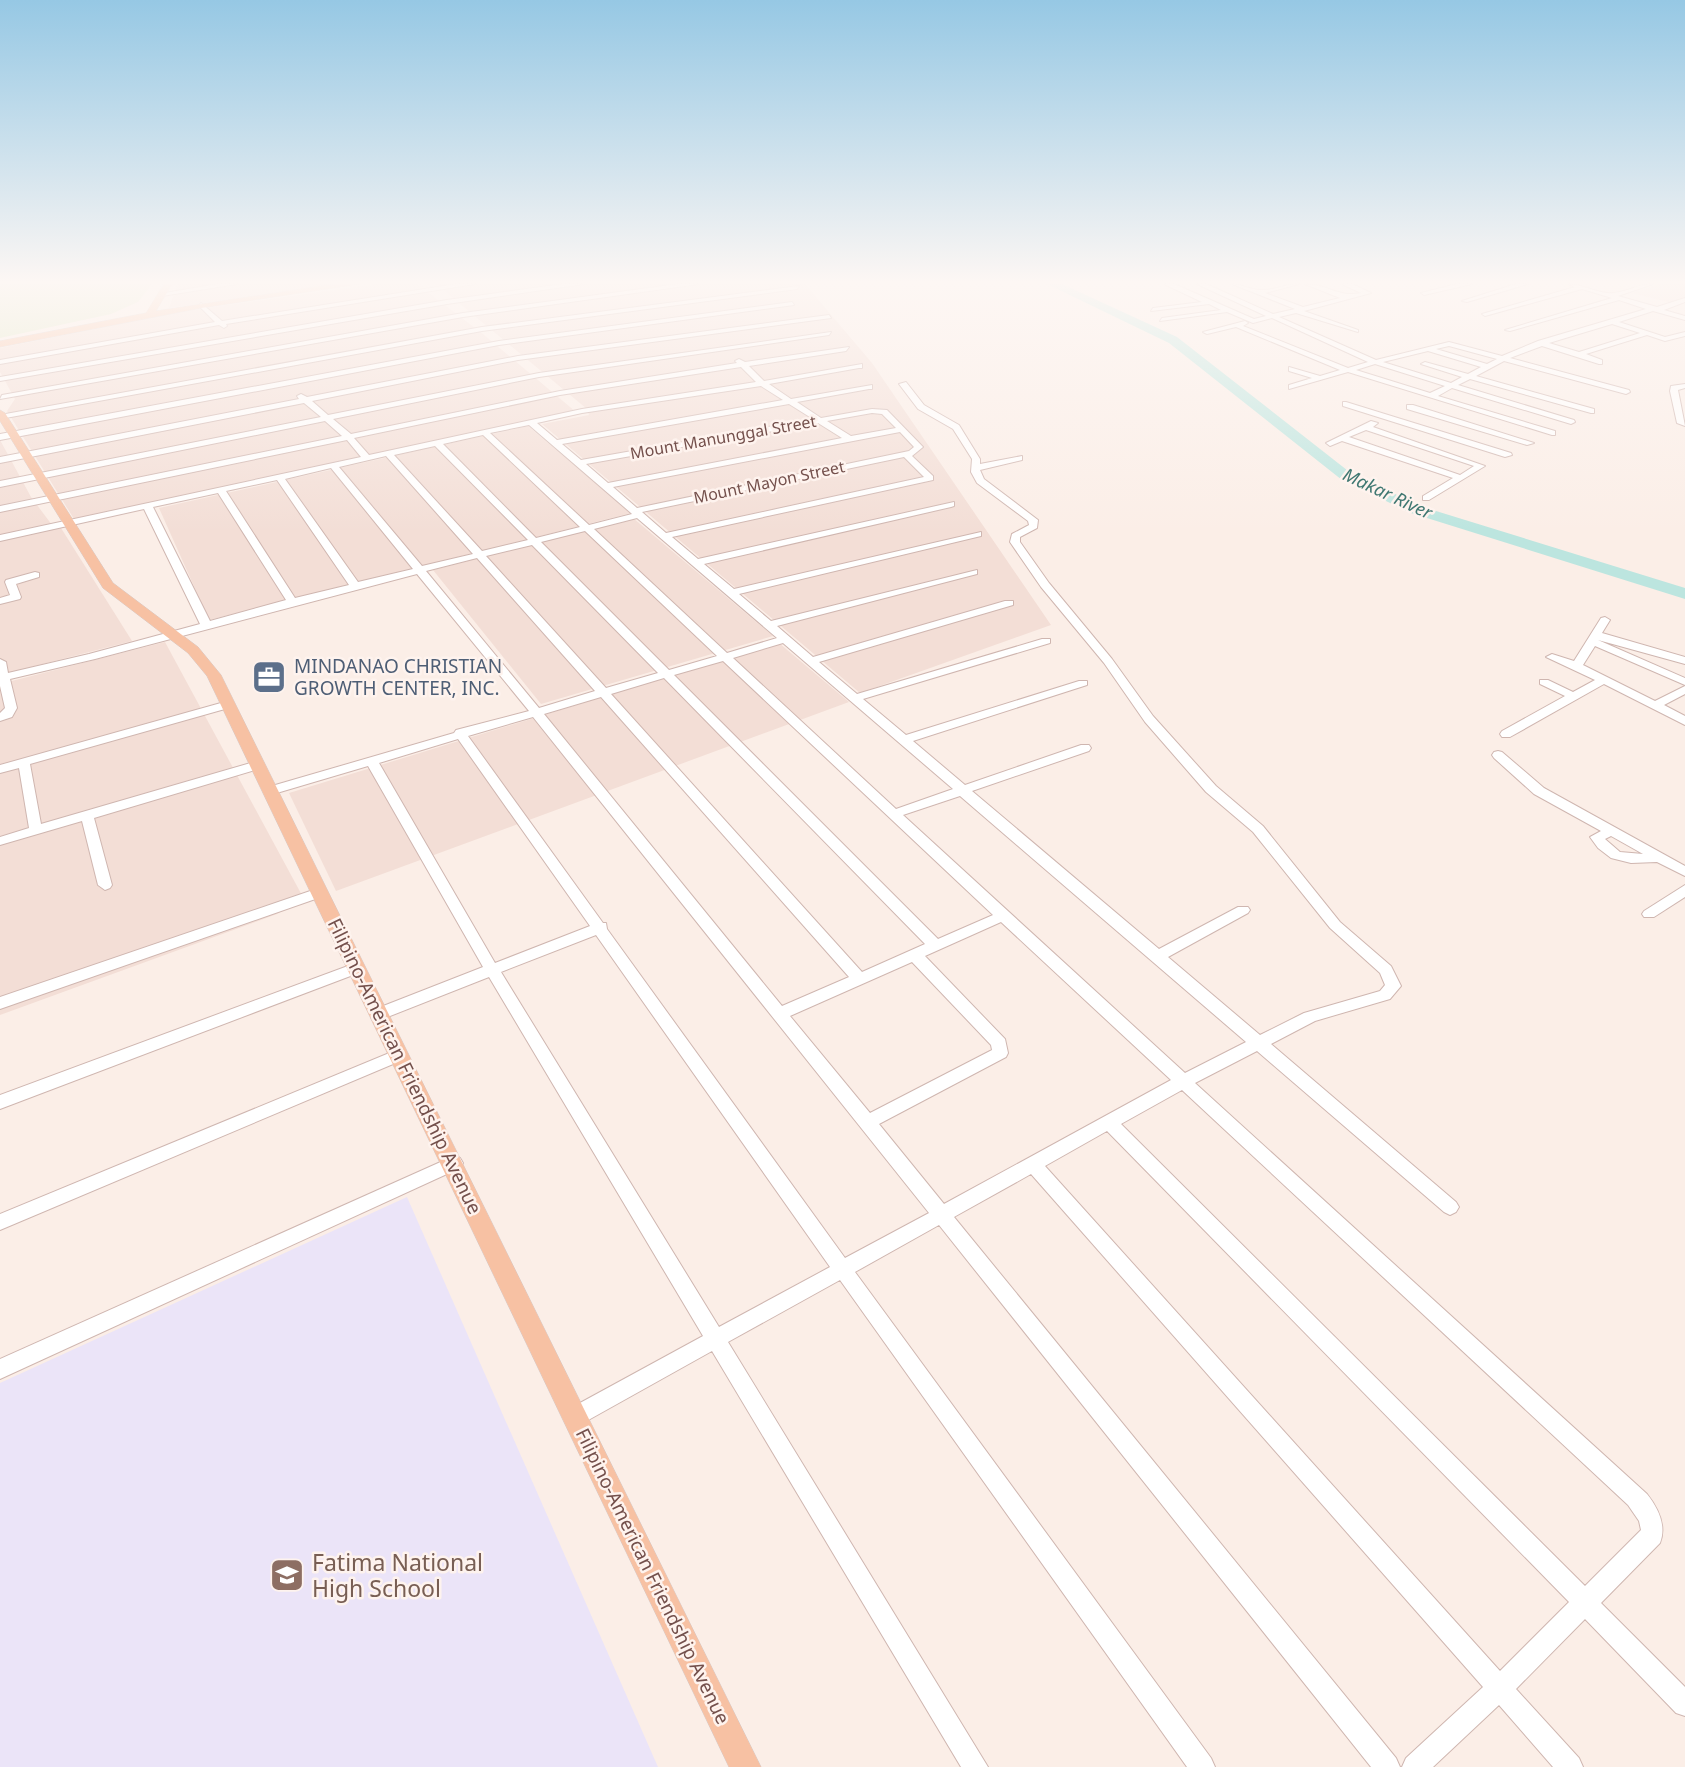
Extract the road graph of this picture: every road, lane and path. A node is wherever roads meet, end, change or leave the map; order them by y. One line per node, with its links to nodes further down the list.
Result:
1 (72, 366): 24 (street)
2 (186, 366): 40 (street)
3 (270, 366): 16 (street)
4 (371, 366): 26 (street)
5 (475, 366): 37 (street)
6 (528, 366): 22 (street)
7 (612, 366): 22 (street)
8 (727, 366): 46 (street)
9 (745, 366): 27 (street)
10 (856, 366): 20 (street)
11 (1339, 366): 19 (street)
12 (1360, 366): 19 (street)
13 (1389, 366): 33 (street)
14 (1434, 366): 21 (street)
15 (1532, 366): 35 (street)
16 (267, 367): 26 (street); 40 (street)
17 (1488, 367): 21 (street)
18 (1292, 369): 25 (street)
19 (1348, 370): 25 (street); 36 (street)
20 (823, 372): 23 (street); 27 (street)
21 (1471, 377): 33 (street); 42 (street)
22 (542, 378): 44 (street)
23 (832, 378)
24 (0, 379)
25 (1323, 379): 32 (street)
26 (284, 383): 37 (street); 54 (street)
27 (762, 383): 38 (street); 47 (street)
28 (840, 384): 34 (street)
29 (903, 384): 71 (street)
30 (1685, 386): 49 (street)
31 (869, 387): 34 (street)
32 (1292, 387)
33 (1452, 387): 36 (street); 48 (street)
34 (849, 391): 38 (street)
35 (1626, 391)
36 (1431, 396): 41 (street); 53 (street)
37 (306, 400): 44 (street); 63 (street)
38 (790, 401): 45 (street); 59 (street)
39 (1346, 404): 43 (street)
40 (1, 407): 54 (main road, Filipino-American Friendship Avenue)
41 (1410, 407): 43 (street); 61 (street)
42 (1591, 411)
43 (1388, 416): 50 (street); 65 (street)
44 (326, 418): 55 (street); 72 (street)
45 (821, 420): 51 (street, Mount Manunggal Street); 58 (street); 69 (street, Mount Manunggal Street)
46 (416, 422): 55 (street); 56 (street)
47 (531, 422): 52 (street); 59 (street)
48 (1571, 422)
49 (1685, 424)
50 (1366, 427): 57 (street); 74 (street)
51 (902, 429): 58 (street); 64 (street)
52 (484, 432): 56 (street); 85 (street)
53 (1552, 433)
54 (8, 436): 63 (main road, Filipino-American Friendship Avenue)
55 (348, 436): 66 (street); 78 (street)
56 (433, 437): 62 (street); 89 (street)
57 (1343, 438): 60 (street); 74 (street)
58 (849, 439): 76 (street)
59 (556, 443): 69 (street)
60 (1330, 443)
61 (1530, 443)
62 (388, 453): 66 (street); 90 (street)
63 (27, 454): 68 (street); 72 (main road, Filipino-American Friendship Avenue)
64 (905, 454): 83 (street, Mount Mayon Street); 87 (street)
65 (1508, 455)
66 (366, 457): 70 (street)
67 (1019, 458): 71 (street)
68 (0, 460)
69 (579, 463): 76 (street)
70 (333, 464): 73 (street); 92 (street)
71 (975, 468): 162 (street)
72 (39, 476): 75 (street); 78 (main road, Filipino-American Friendship Avenue)
73 (279, 477): 77 (street); 95 (street)
74 (1461, 478): 79 (street)
75 (0, 484)
76 (604, 486): 83 (street)
77 (221, 489): 80 (street); 98 (street)
78 (52, 498): 82 (street); 84 (main road, Filipino-American Friendship Avenue)
79 (1426, 498)
80 (147, 505): 84 (street); 101 (street)
81 (951, 505): 91 (street)
82 (0, 509)
83 (636, 513): 85 (street, Mount Mayon Street); 87 (street)
84 (68, 523): 88 (street); 103 (main road, Filipino-American Friendship Avenue)
85 (587, 528): 89 (street, Mount Mayon Street); 107 (street)
86 (978, 534): 96 (street)
87 (664, 536): 91 (street)
88 (0, 538)
89 (534, 541): 90 (street, Mount Mayon Street); 113 (street)
90 (480, 555): 92 (street, Mount Mayon Street); 120 (street)
91 (696, 563): 96 (street)
92 (420, 570): 95 (street, Mount Mayon Street); 125 (street)
93 (973, 572): 102 (street)
94 (35, 576): 97 (street)
95 (355, 586): 98 (street, Mount Mayon Street)
96 (732, 593): 102 (street)
97 (0, 601)
98 (292, 602): 101 (street, Mount Mayon Street)
99 (1009, 603): 109 (street)
100 (1605, 620): 105 (street)
101 (206, 625): 103 (street, Mount Mayon Street)
102 (769, 625): 104 (street)
103 (173, 635): 114 (street, Mount Mayon Street); 123 (main road, Filipino-American Friendship Avenue)
104 (785, 639): 107 (street); 109 (street)
105 (1596, 639): 110 (street); 112 (street); 117 (street)
106 (1046, 641): 122 (street)
107 (726, 656): 113 (street); 139 (street)
108 (1552, 657): 112 (street)
109 (811, 661): 122 (street)
110 (1685, 661)
111 (0, 662): 114 (street)
112 (1577, 666): 115 (street)
113 (664, 674): 120 (street); 153 (street)
114 (2, 678): 126 (street)
115 (1601, 681): 121 (street); 124 (street)
116 (1544, 682): 121 (street)
117 (1685, 682)
118 (1083, 683): 130 (street)
119 (1685, 689): 124 (street)
120 (602, 691): 125 (street); 158 (street)
121 (1573, 696): 129 (street)
122 (855, 698): 130 (street)
123 (229, 705): 134 (street); 135 (main road, Filipino-American Friendship Avenue)
124 (1654, 706): 127 (street)
125 (534, 712): 128 (street); 161 (street)
126 (0, 717)
127 (1685, 721)
128 (460, 733): 133 (street); 152 (street)
129 (1506, 734)
130 (904, 740): 137 (street)
131 (1085, 748): 137 (street)
132 (1498, 755): 142 (street)
133 (371, 760): 138 (street); 157 (street)
134 (24, 762): 136 (street); 141 (street)
135 (258, 765): 138 (main road, Filipino-American Friendship Avenue); 140 (street)
136 (0, 769)
137 (962, 790): 139 (street); 155 (street)
138 (270, 791): 148 (main road, Filipino-American Friendship Avenue)
139 (894, 814): 151 (street)
140 (87, 817): 141 (street); 146 (street)
141 (36, 831): 143 (street)
142 (1612, 831): 144 (street); 144 (street)
143 (0, 841)
144 (1660, 858): 145 (street)
145 (1685, 872)
146 (105, 885)
147 (1685, 890): 150 (street)
148 (319, 893): 156 (main road, Filipino-American Friendship Avenue); 159 (street)
149 (1243, 910): 155 (street)
150 (1649, 914)
151 (1003, 916): 153 (street); 164 (street)
152 (601, 927): 157 (street); 173 (street)
153 (936, 946): 154 (street)
154 (915, 955): 158 (street); 166 (street)
155 (1157, 957): 162 (street)
156 (356, 968): 160 (main road, Filipino-American Friendship Avenue); 165 (street)
157 (492, 970): 160 (street); 174 (street)
158 (860, 979): 161 (street)
159 (0, 1003)
160 (379, 1014): 163 (main road, Filipino-American Friendship Avenue)
161 (779, 1014): 166 (street)
162 (1258, 1043): 164 (street); 170 (street)
163 (399, 1055): 168 (main road, Filipino-American Friendship Avenue); 172 (street)
164 (1184, 1080): 167 (street); 177 (street)
165 (0, 1102)
166 (868, 1122): 171 (street)
167 (1109, 1122): 169 (street); 177 (street)
168 (454, 1163): 175 (street); 176 (main road, Filipino-American Friendship Avenue)
169 (1033, 1164): 171 (street); 178 (street)
170 (1450, 1207)
171 (943, 1214): 173 (street); 183 (street)
172 (0, 1222)
173 (843, 1270): 174 (street); 182 (street)
174 (717, 1340): 176 (street); 181 (street)
175 (0, 1368)
176 (576, 1416): 180 (main road, Filipino-American Friendship Avenue)
177 (1584, 1603): 178 (street); 179 (street)
178 (1499, 1689): 184 (street); 185 (street)
179 (1685, 1704)
180 (745, 1767)
181 (975, 1767)
182 (1202, 1767)
183 (1387, 1767)
184 (1415, 1767)
185 (1570, 1767)

